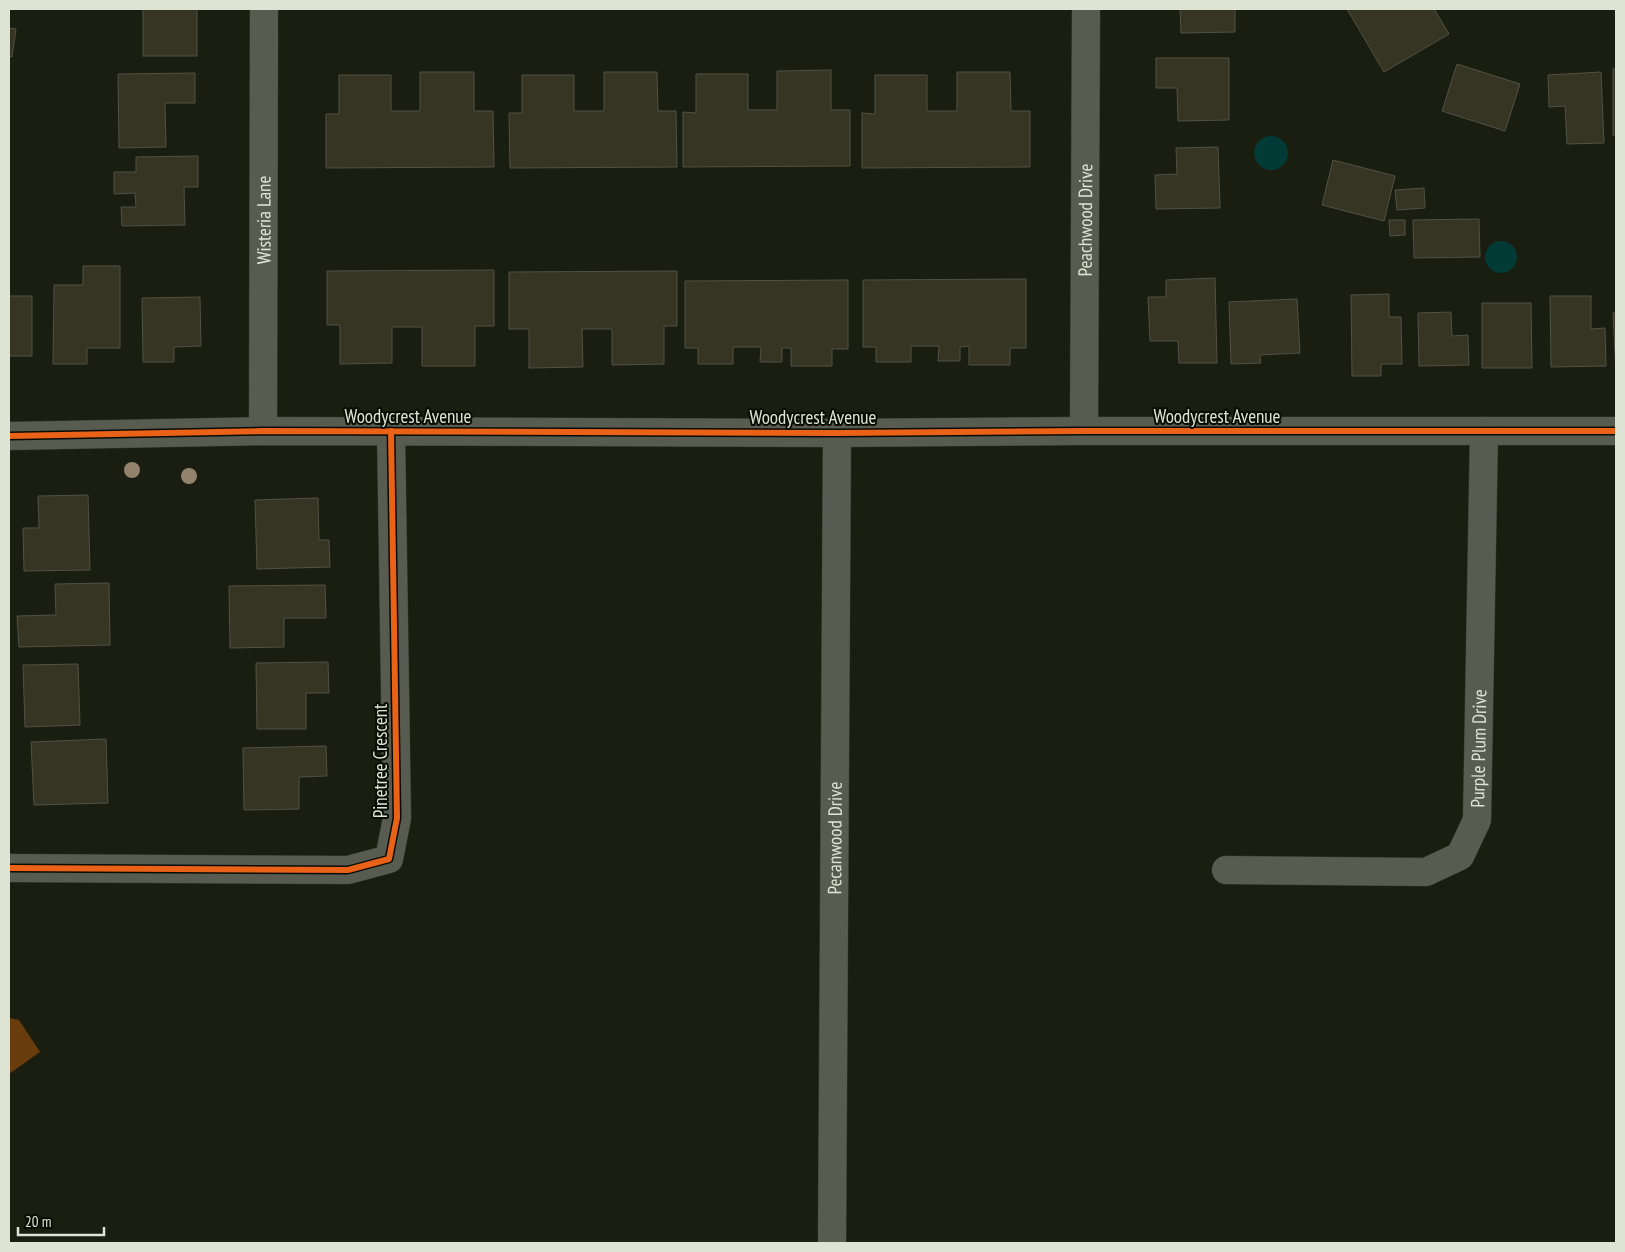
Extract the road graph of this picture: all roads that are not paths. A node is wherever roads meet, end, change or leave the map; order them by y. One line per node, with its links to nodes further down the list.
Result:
1 (264, 9): 4 (street, Wisteria Lane)
2 (1086, 9): 3 (street, Peachwood Drive)
3 (1084, 430): 6 (street, Woodycrest Avenue); 8 (street, Woodycrest Avenue)
4 (263, 431): 5 (street, Woodycrest Avenue); 9 (street, Woodycrest Avenue)
5 (391, 431): 8 (street, Woodycrest Avenue); 10 (street, Pinetree Crescent)
6 (1484, 431): 7 (street, Woodycrest Avenue); 11 (street, Purple Plum Drive)
7 (1616, 431)
8 (837, 433): 12 (street, Pecanwood Drive)
9 (9, 436)
10 (9, 868)
11 (1226, 870)
12 (832, 1243)

